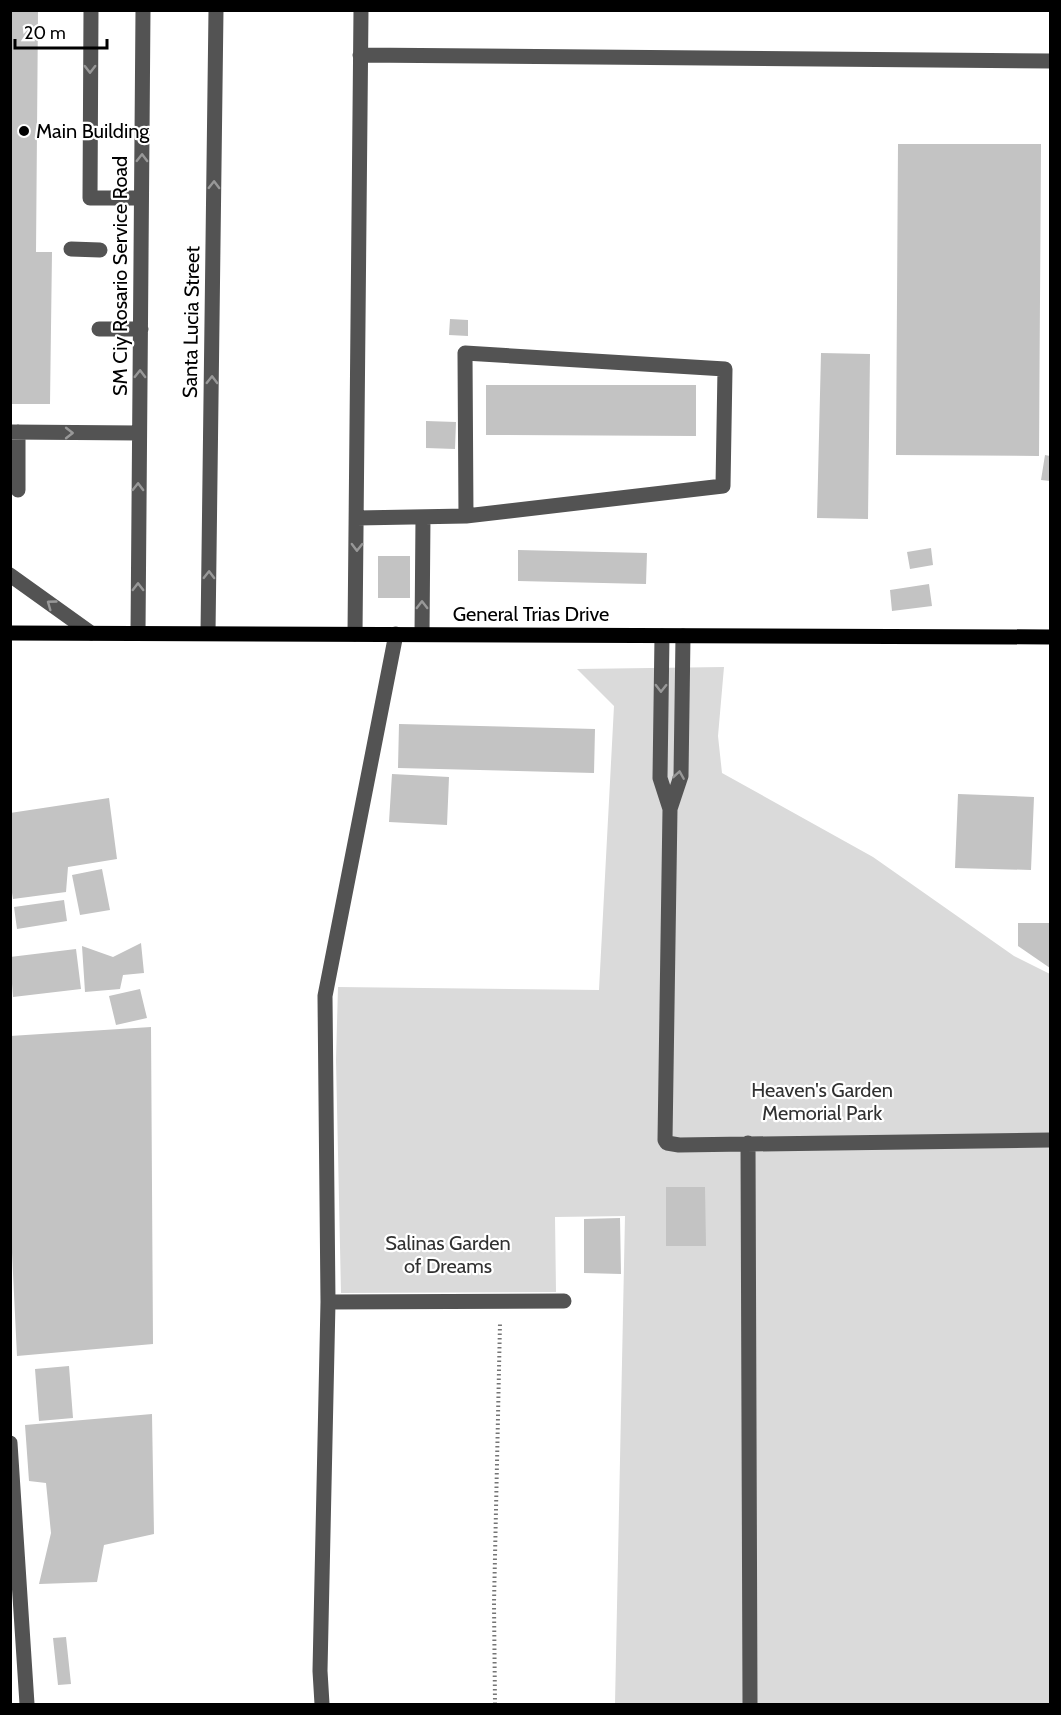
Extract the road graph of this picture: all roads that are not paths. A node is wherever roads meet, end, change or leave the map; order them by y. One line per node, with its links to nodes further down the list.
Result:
1 (91, 10): 7 (street, one-way to 7)
2 (143, 10): 7 (street, SM Ciy Rosario Service Road, one-way to 2)
3 (216, 10): 22 (street, Santa Lucia Street, one-way to 3)
4 (361, 10): 5 (street)
5 (360, 55): 6 (street); 17 (street)
6 (1050, 61)
7 (141, 198): 11 (street, SM Ciy Rosario Service Road)
8 (71, 249): 9 (street)
9 (100, 250)
10 (99, 329): 11 (street)
11 (141, 329): 13 (street, SM Ciy Rosario Service Road, one-way to 11)
12 (14, 432): 13 (street, one-way to 13); 14 (street)
13 (140, 433): 21 (street, SM Ciy Rosario Service Road, one-way to 13)
14 (18, 490)
15 (466, 516): 15 (street); 16 (street)
16 (423, 517): 17 (street); 25 (street, one-way to 16)
17 (357, 518): 23 (street, one-way to 23)
18 (10, 575): 20 (street, one-way to 18)
19 (10, 633): 20 (main road, General Trias Drive)
20 (91, 633): 21 (main road, General Trias Drive)
21 (138, 633): 22 (main road, General Trias Drive)
22 (208, 633): 23 (main road, General Trias Drive)
23 (356, 634): 24 (main road, General Trias Drive)
24 (396, 634): 25 (main road, General Trias Drive); 33 (street)
25 (422, 634): 26 (main road, General Trias Drive)
26 (662, 636): 27 (main road, General Trias Drive); 29 (street, one-way to 29)
27 (683, 636): 28 (main road, General Trias Drive); 29 (street, one-way to 27)
28 (1050, 638)
29 (670, 809): 31 (street)
30 (1050, 1140): 31 (street)
31 (748, 1143): 37 (street)
32 (564, 1301): 33 (street)
33 (328, 1302): 36 (street)
34 (10, 1443): 35 (street)
35 (27, 1704)
36 (322, 1704)
37 (750, 1704)

